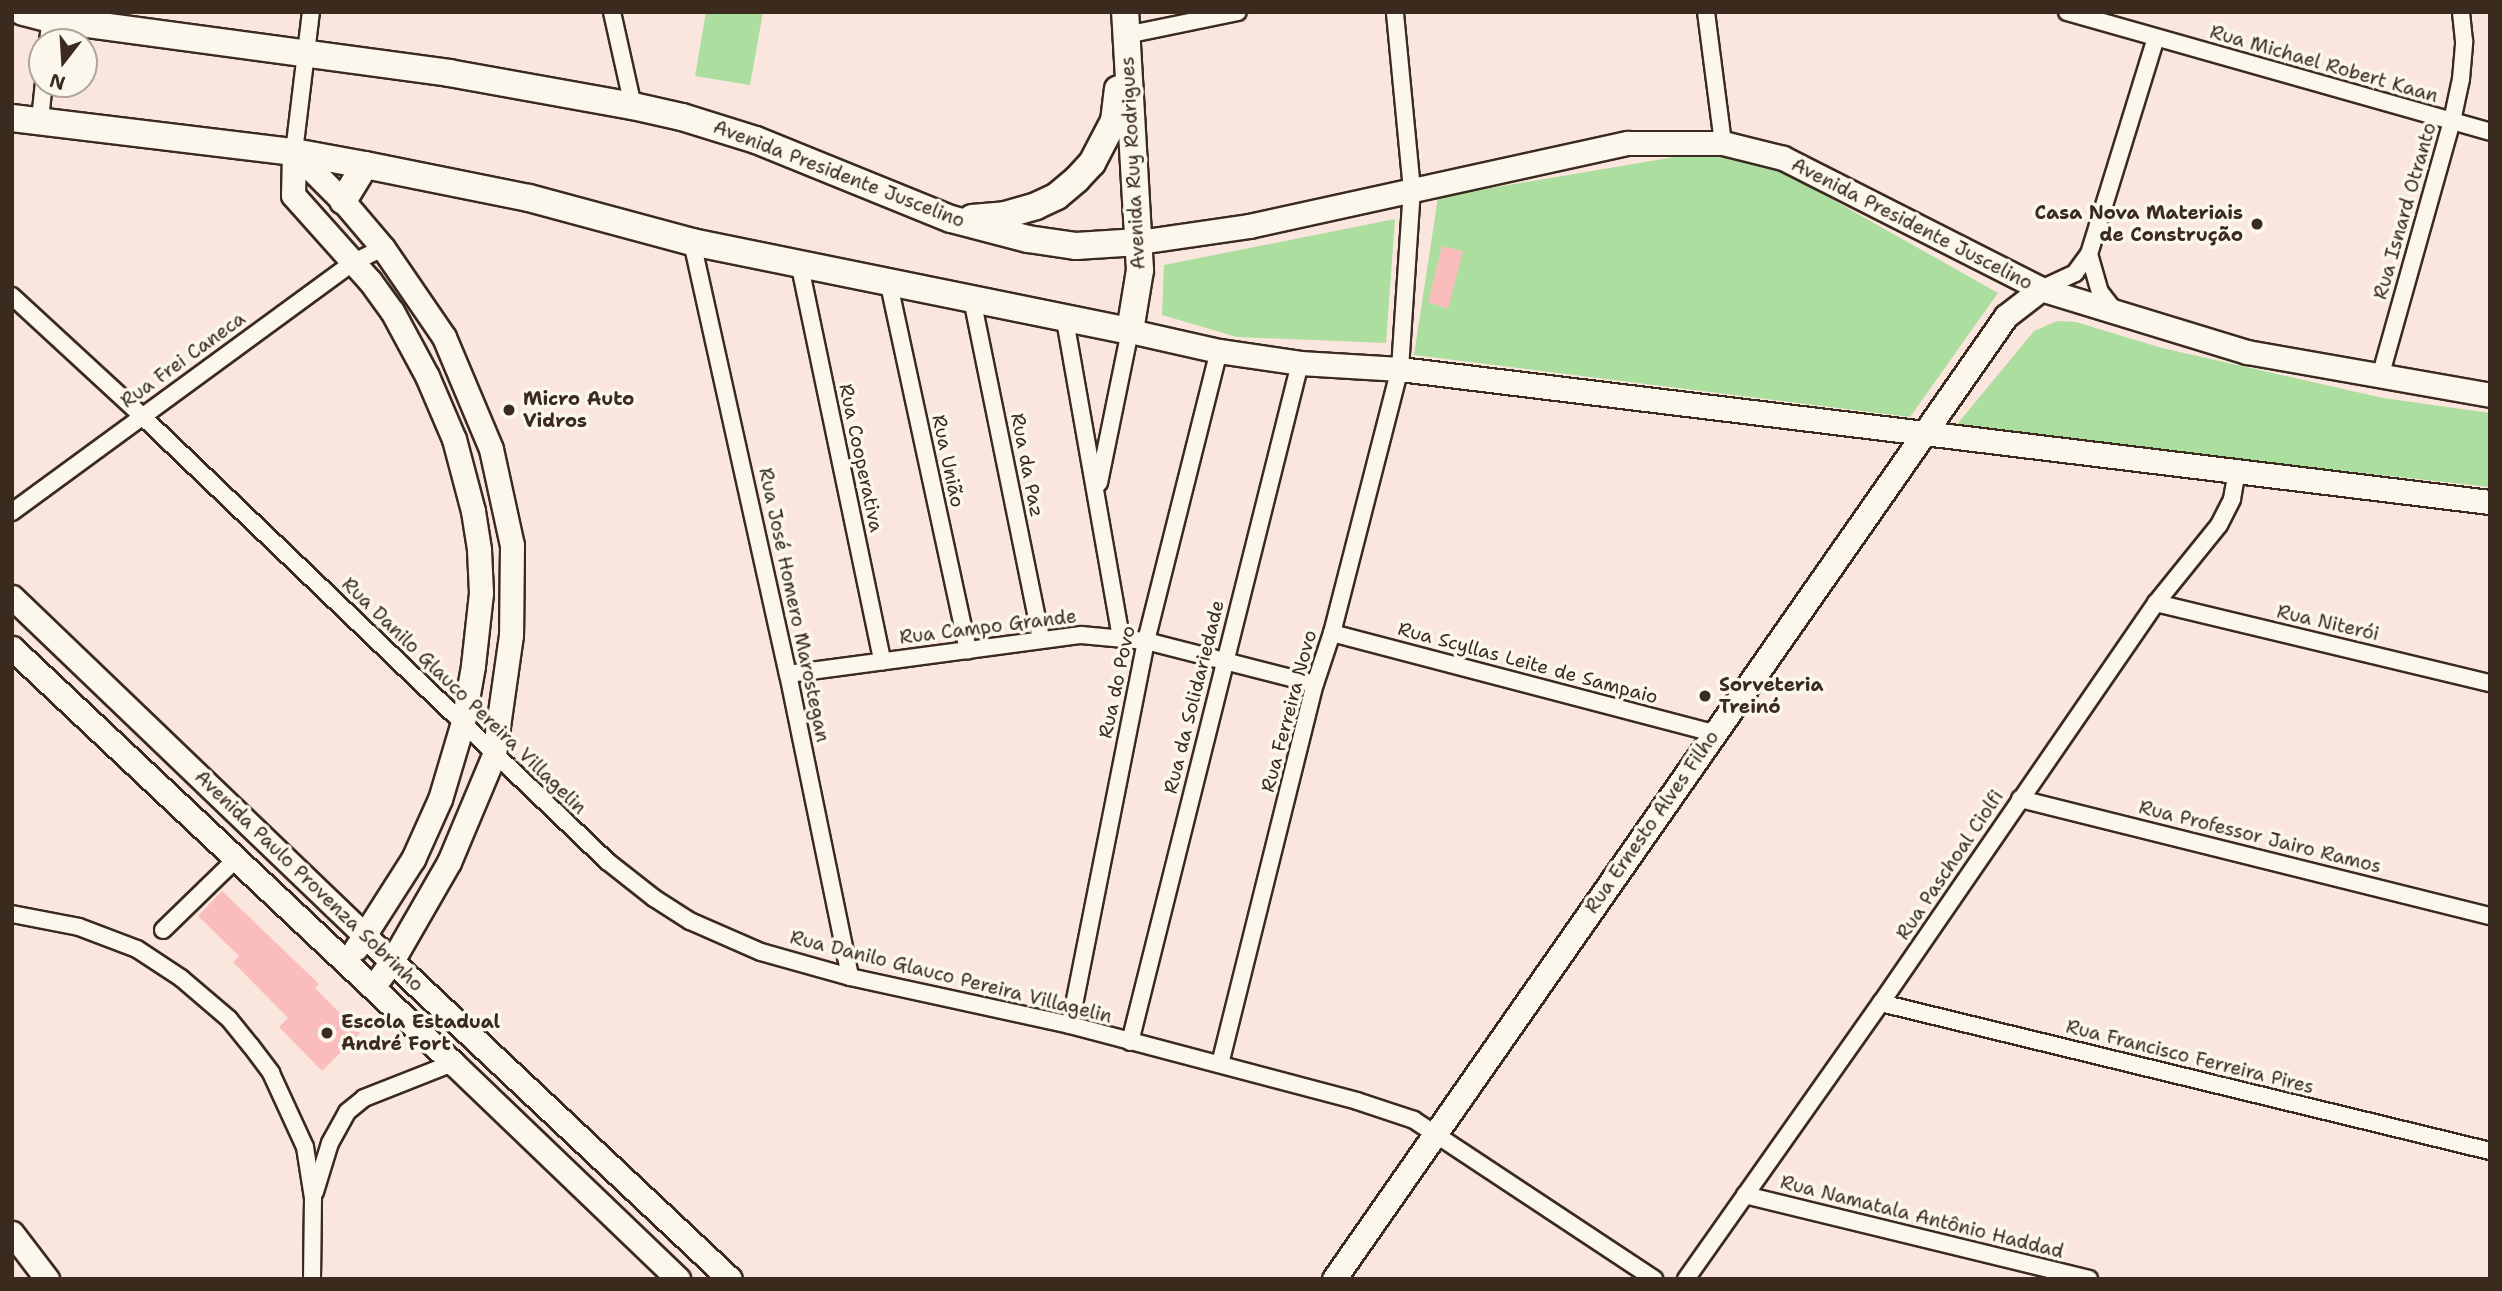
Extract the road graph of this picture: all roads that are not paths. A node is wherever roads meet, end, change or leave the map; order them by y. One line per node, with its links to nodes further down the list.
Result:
1 (23, 12): 9 (main road, Avenida Presidente Juscelino)
2 (311, 12): 12 (street)
3 (612, 12): 14 (street)
4 (1238, 12): 10 (street)
5 (1395, 12): 22 (street)
6 (1706, 12): 19 (street)
7 (2067, 12): 11 (street, Rua Michael Robert Kaan)
8 (2461, 12): 17 (street, Rua Isnard Otranto)
9 (50, 24): 12 (main road, Avenida Presidente Juscelino)
10 (1125, 24): 24 (main road, Avenida Ruy Rodrigues); 26 (main road, Avenida Ruy Rodrigues)
11 (2155, 38): 17 (street, Rua Michael Robert Kaan); 28 (street)
12 (307, 54): 14 (main road, Avenida Presidente Juscelino); 20 (street)
13 (42, 98): 16 (street)
14 (633, 106): 24 (main road, Avenida Presidente Juscelino)
15 (12, 118): 16 (main road)
16 (40, 120): 20 (main road)
17 (2452, 121): 18 (street, Rua Michael Robert Kaan); 41 (street, Rua Isnard Otranto)
18 (2490, 132)
19 (1723, 143): 22 (main road, Avenida Presidente Juscelino); 32 (main road, Avenida Presidente Juscelino)
20 (294, 152): 21 (main road); 23 (main road); 29 (main road)
21 (365, 165): 23 (main road); 25 (main road)
22 (1412, 190): 26 (main road, Avenida Presidente Juscelino); 40 (street)
23 (343, 201): 27 (main road)
24 (951, 219): 26 (main road, Avenida Presidente Juscelino)
25 (692, 242): 30 (main road); 59 (street, Rua José Homero Marostegan)
26 (1139, 242): 37 (main road, Avenida Ruy Rodrigues)
27 (383, 248): 29 (street, Rua Frei Caneca); 64 (main road)
28 (2090, 254): 32 (street, Rua Ernesto Alves Filho); 35 (street)
29 (354, 262): 43 (street, Rua Frei Caneca); 62 (main road)
30 (799, 262): 31 (main road); 57 (street, Rua Cooperativa)
31 (888, 280): 34 (main road); 56 (street, Rua União)
32 (2041, 289): 35 (main road, Avenida Presidente Juscelino); 44 (main road, Rua Ernesto Alves Filho)
33 (12, 296): 43 (street, Rua Danilo Glauco Pereira Villagelin)
34 (972, 299): 36 (main road); 53 (street, Rua da Paz)
35 (2116, 313): 41 (main road, Avenida Presidente Juscelino)
36 (1066, 320): 37 (main road); 46 (street, Rua do Povo)
37 (1130, 331): 38 (main road); 46 (street)
38 (1219, 351): 39 (main road); 54 (street, Rua do Povo)
39 (1300, 363): 40 (main road); 58 (street, Rua da Solidariedade)
40 (1401, 369): 44 (main road); 51 (street, Rua Ferreira Novo)
41 (2380, 377): 42 (main road, Avenida Presidente Juscelino)
42 (2490, 395)
43 (142, 416): 48 (street, Rua Frei Caneca); 62 (street, Rua Danilo Glauco Pereira Villagelin)
44 (1923, 435): 45 (main road); 63 (main road, Rua Ernesto Alves Filho)
45 (2237, 471): 47 (main road); 50 (street, Rua Paschoal Ciolfi)
46 (1097, 492): 52 (street, Rua do Povo)
47 (2490, 502)
48 (12, 512)
49 (12, 597): 70 (main road, Avenida Paulo Provenza Sobrinho)
50 (2156, 603): 60 (street, Rua Niterói); 65 (street, Rua Paschoal Ciolfi)
51 (1332, 633): 61 (street, Rua Ferreira Novo); 63 (street, Rua Scyllas Leite de Sampaio)
52 (1121, 638): 53 (street, Rua Campo Grande); 54 (street, Rua Campo Grande)
53 (1041, 639): 56 (street, Rua Campo Grande)
54 (1146, 641): 58 (street, Rua Campo Grande); 76 (street, Rua do Povo)
55 (12, 648): 66 (main road, Avenida Paulo Provenza Sobrinho)
56 (968, 650): 57 (street, Rua Campo Grande)
57 (882, 662): 59 (street, Rua Campo Grande)
58 (1224, 662): 61 (street, Rua Campo Grande); 77 (street, Rua da Solidariedade)
59 (788, 674): 73 (street, Rua José Homero Marostegan)
60 (2490, 683)
61 (1315, 684): 79 (street, Rua Ferreira Novo)
62 (463, 722): 64 (street, Rua Danilo Glauco Pereira Villagelin); 70 (main road)
63 (1713, 733): 80 (main road, Rua Ernesto Alves Filho)
64 (494, 755): 71 (main road); 73 (street, Rua Danilo Glauco Pereira Villagelin)
65 (2020, 799): 68 (street, Rua Professor Jairo Ramos); 75 (street, Rua Paschoal Ciolfi)
66 (237, 858): 69 (street); 72 (main road, Avenida Paulo Provenza Sobrinho)
67 (12, 914): 83 (street)
68 (2490, 916)
69 (163, 930)
70 (364, 935): 71 (main road, Avenida Paulo Provenza Sobrinho); 72 (main road)
71 (392, 961): 74 (main road); 88 (main road, Avenida Paulo Provenza Sobrinho)
72 (347, 962): 74 (main road, Avenida Paulo Provenza Sobrinho)
73 (850, 978): 76 (street, Rua Danilo Glauco Pereira Villagelin)
74 (373, 987): 78 (main road, Avenida Paulo Provenza Sobrinho)
75 (1881, 1003): 81 (street, Rua Francisco Ferreira Pires); 82 (street, Rua Paschoal Ciolfi)
76 (1070, 1025): 77 (street, Rua Danilo Glauco Pereira Villagelin)
77 (1130, 1042): 79 (street, Rua Danilo Glauco Pereira Villagelin)
78 (453, 1063): 83 (street); 87 (main road, Avenida Paulo Provenza Sobrinho)
79 (1220, 1064): 80 (street, Rua Danilo Glauco Pereira Villagelin)
80 (1437, 1133): 89 (main road, Rua Ernesto Alves Filho); 90 (street, Rua Danilo Glauco Pereira Villagelin)
81 (2490, 1151)
82 (1745, 1195): 91 (street, Rua Paschoal Ciolfi); 92 (street, Rua Namatala Antônio Haddad)
83 (313, 1198): 86 (street)
84 (12, 1233): 85 (main road)
85 (47, 1279)
86 (312, 1279)
87 (678, 1279)
88 (730, 1279)
89 (1334, 1279)
90 (1654, 1279)
91 (1686, 1279)
92 (2089, 1279)

